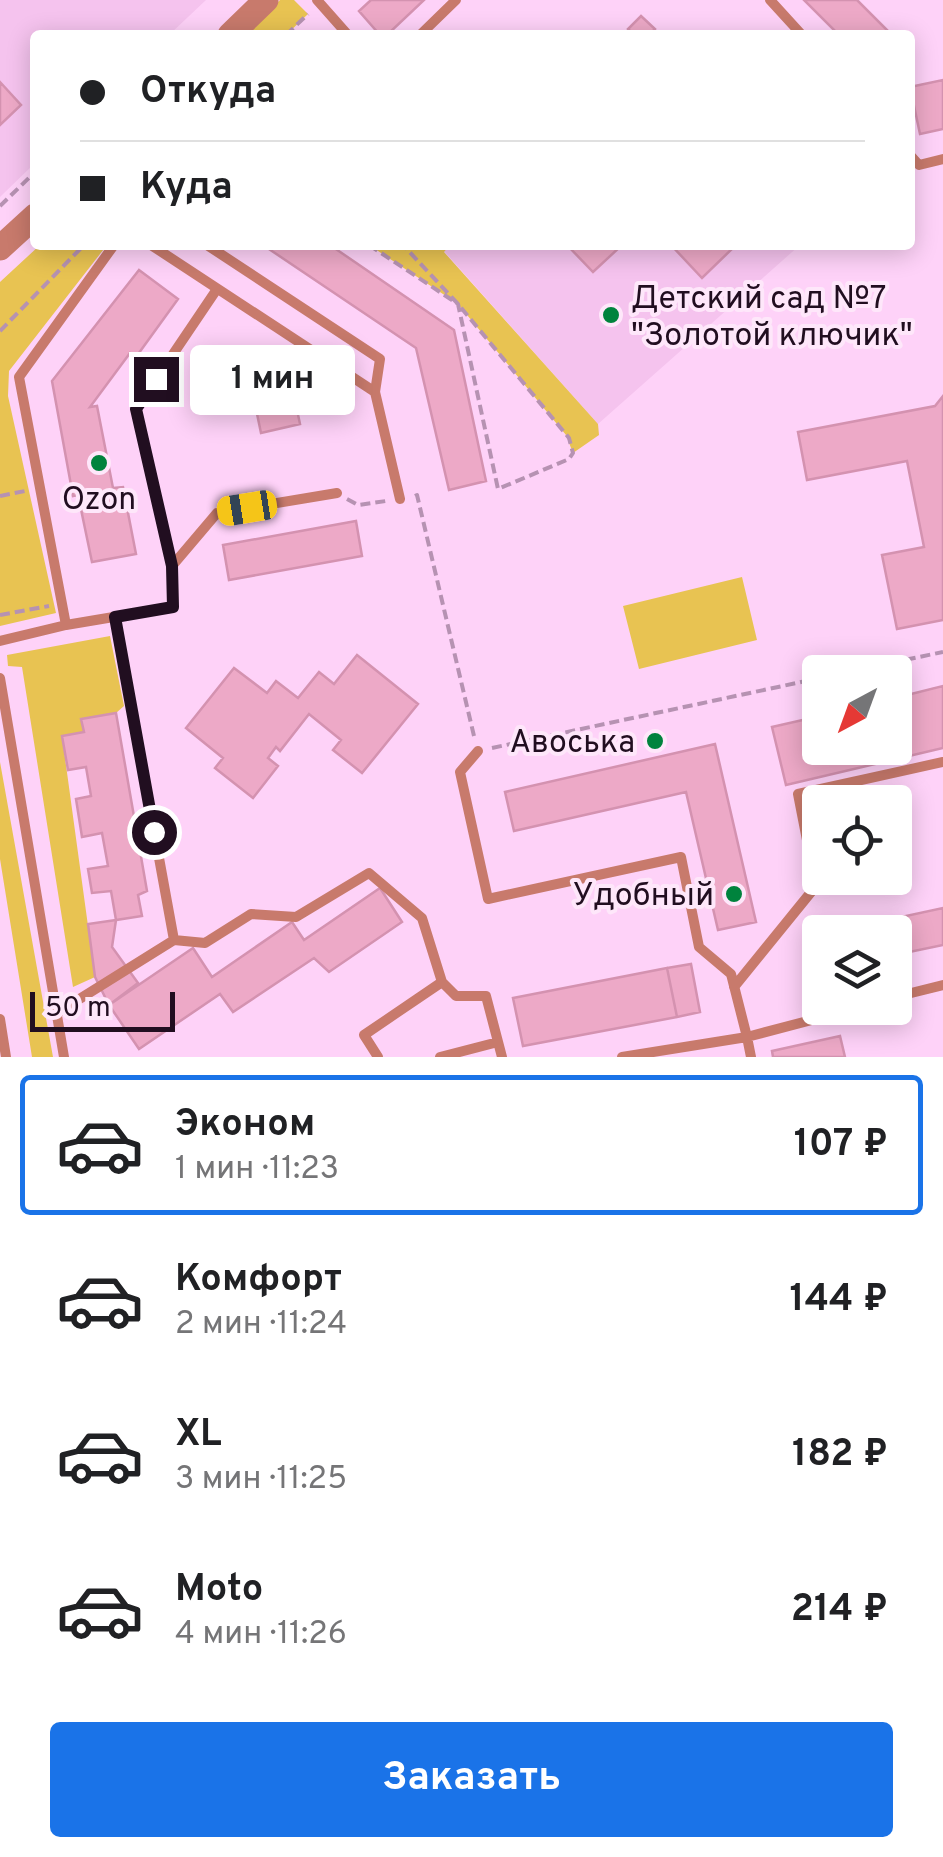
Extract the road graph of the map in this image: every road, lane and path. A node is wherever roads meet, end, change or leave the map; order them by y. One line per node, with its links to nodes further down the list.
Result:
1 (266, 0): 5 (street)
2 (456, 0): 8 (lane)
3 (770, 0): 9 (lane)
4 (318, 2): 6 (path); 7 (lane)
5 (235, 30)
6 (291, 30)
7 (343, 30)
8 (425, 30)
9 (797, 30)
10 (943, 159): 11 (lane)
11 (915, 161)
12 (30, 177): 13 (path)
13 (0, 206)
14 (30, 221): 15 (street)
15 (0, 248)
16 (79, 250): 24 (path)
17 (110, 250): 26 (lane)
18 (158, 250): 22 (lane)
19 (214, 250): 25 (lane)
20 (377, 250): 23 (path)
21 (408, 250): 23 (path)
22 (217, 289): 25 (lane); 30 (lane)
23 (458, 304): 23 (path)
24 (0, 331)
25 (375, 392): 29 (lane)
26 (40, 488): 28 (path); 31 (lane)
27 (337, 493): 29 (path); 30 (lane)
28 (0, 496)
29 (400, 498): 40 (path)
30 (172, 566): 33 (lane)
31 (62, 604): 32 (path); 34 (lane)
32 (0, 615)
33 (115, 617): 34 (lane); 42 (lane)
34 (66, 626): 35 (lane)
35 (0, 641)
36 (943, 652): 37 (path)
37 (912, 658)
38 (0, 678): 47 (lane)
39 (802, 682): 40 (path)
40 (478, 751): 45 (lane)
41 (943, 762): 45 (lane)
42 (174, 940): 43 (lane); 47 (lane)
43 (442, 982): 51 (lane); 54 (lane)
44 (943, 985): 46 (lane)
45 (734, 987): 50 (lane)
46 (912, 993)
47 (57, 1014): 53 (lane)
48 (0, 1019): 52 (lane)
49 (802, 1022): 50 (lane)
50 (747, 1037): 57 (lane); 58 (lane)
51 (498, 1042): 55 (lane); 56 (lane)
52 (6, 1057)
53 (64, 1057)
54 (378, 1057)
55 (440, 1057)
56 (502, 1057)
57 (622, 1057)
58 (751, 1057)

